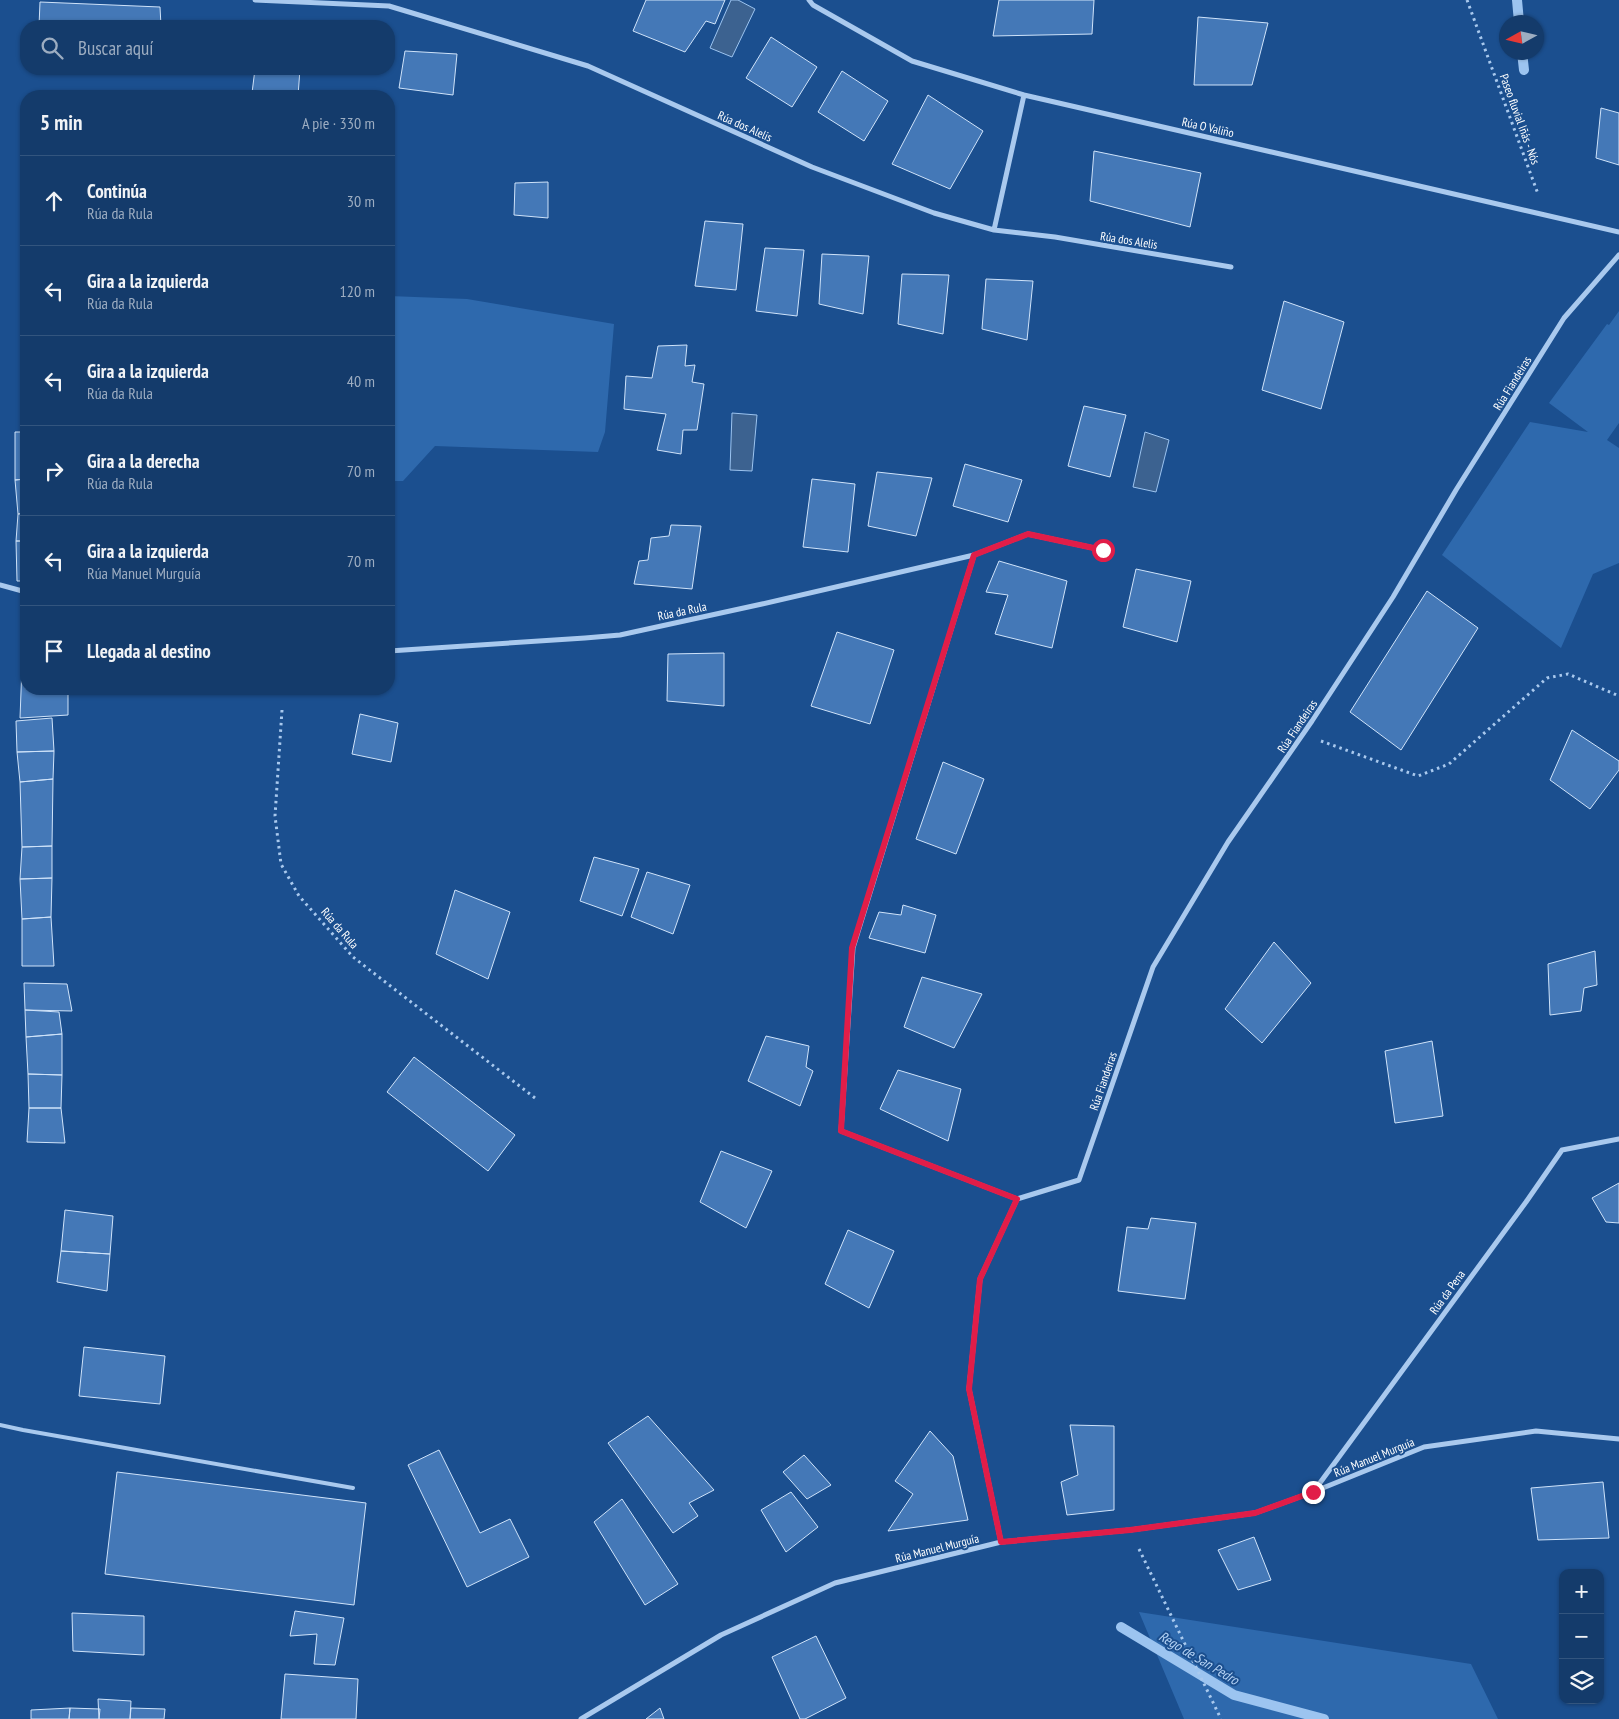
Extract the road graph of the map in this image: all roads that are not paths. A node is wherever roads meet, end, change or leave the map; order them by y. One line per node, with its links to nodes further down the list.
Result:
1 (255, 0): 4 (street, Rúa dos Alelis)
2 (808, 0): 3 (street, Rúa O Valiño)
3 (1024, 95): 4 (street); 5 (street, Rúa O Valiño)
4 (994, 230): 7 (street, Rúa dos Alelis)
5 (1619, 232)
6 (1619, 255): 14 (street, Rúa Fiandeiras)
7 (1231, 267)
8 (1103, 550): 9 (street, Rúa da Rula)
9 (974, 555): 12 (street, Rúa da Rula); 14 (street)
10 (0, 585): 11 (street)
11 (20, 590)
12 (395, 651)
13 (1619, 1139): 18 (street, Rúa da Pena)
14 (1017, 1199): 19 (street)
15 (0, 1425): 17 (lane)
16 (1619, 1439): 18 (street, Rúa Manuel Murguía)
17 (353, 1488)
18 (1313, 1492): 19 (street, Rúa Manuel Murguía)
19 (1001, 1542): 20 (street, Rúa Manuel Murguía)
20 (581, 1719)

